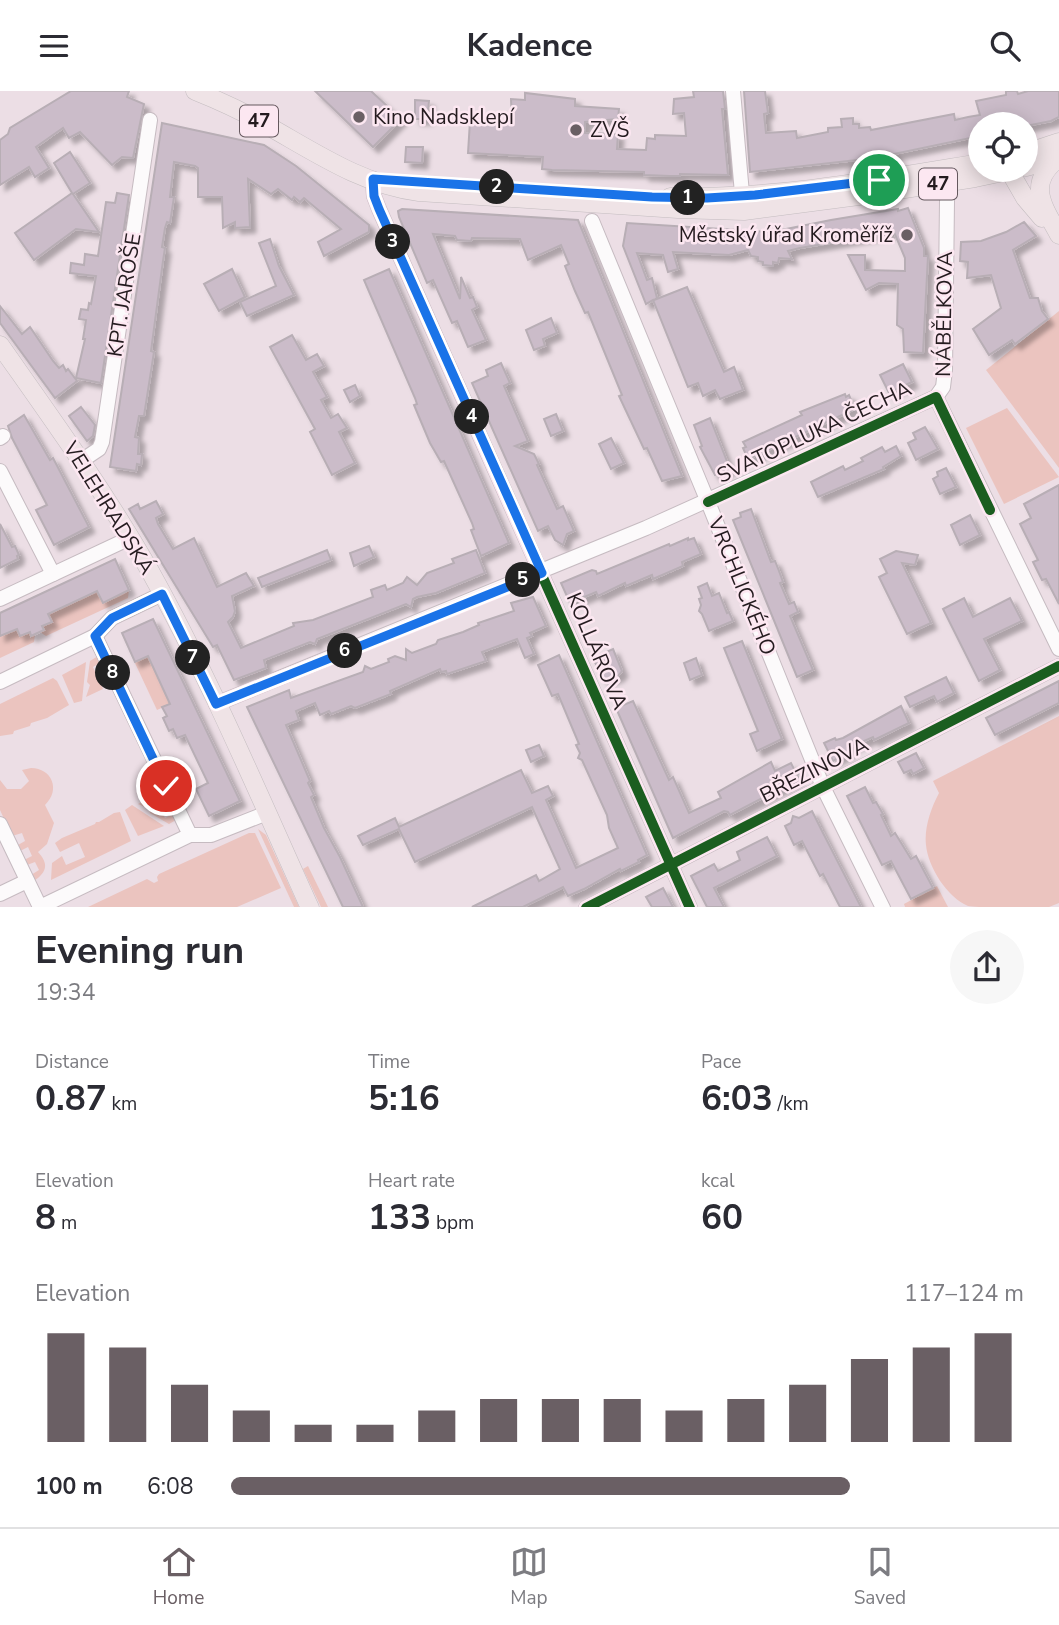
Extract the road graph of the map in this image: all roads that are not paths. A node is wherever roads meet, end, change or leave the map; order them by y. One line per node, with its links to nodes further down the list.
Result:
1 (195, 91): 10 (main road, 47)
2 (733, 91): 13 (street)
3 (150, 120): 18 (street, KPT. JAROŠE)
4 (1059, 142): 5 (main road)
5 (1038, 149)
6 (1059, 158): 7 (main road, 47); 15 (main road)
7 (1038, 163)
8 (968, 165): 13 (main road, 47)
9 (968, 177): 13 (main road, 47)
10 (373, 179): 13 (main road, 47); 22 (street, KOLLÁROVA)
11 (1019, 182): 15 (main road)
12 (947, 201): 17 (street, NÁBĚLKOVA)
13 (743, 203)
14 (592, 221): 20 (street, VRCHLICKÉHO)
15 (1059, 236)
16 (0, 345): 18 (main road, VELEHRADSKÁ)
17 (936, 397): 20 (street, SVATOPLUKA ČECHA); 27 (street, NÁBĚLKOVA)
18 (82, 461): 21 (main road, VELEHRADSKÁ)
19 (0, 471): 23 (street)
20 (708, 502): 22 (street, SVATOPLUKA ČECHA); 31 (street, VRCHLICKÉHO)
21 (130, 538): 23 (street); 24 (main road, VELEHRADSKÁ)
22 (542, 573): 30 (street, SVATOPLUKA ČECHA); 35 (street, KOLLÁROVA)
23 (53, 574): 25 (street)
24 (162, 594): 26 (street); 30 (main road, VELEHRADSKÁ)
25 (0, 599)
26 (95, 636): 29 (street); 34 (street)
27 (1059, 649)
28 (1059, 666): 31 (street, BŘEZINOVA)
29 (0, 682)
30 (216, 704): 32 (main road, VELEHRADSKÁ)
31 (823, 787): 35 (street, BŘEZINOVA); 42 (street, VRCHLICKÉHO)
32 (267, 813): 34 (street); 39 (main road, VELEHRADSKÁ)
33 (0, 824): 36 (street)
34 (190, 835): 38 (street)
35 (669, 866): 40 (street, BŘEZINOVA); 41 (street, KOLLÁROVA)
36 (27, 881): 37 (street); 38 (street)
37 (0, 894)
38 (40, 907)
39 (310, 907)
40 (588, 907)
41 (690, 907)
42 (883, 907)

